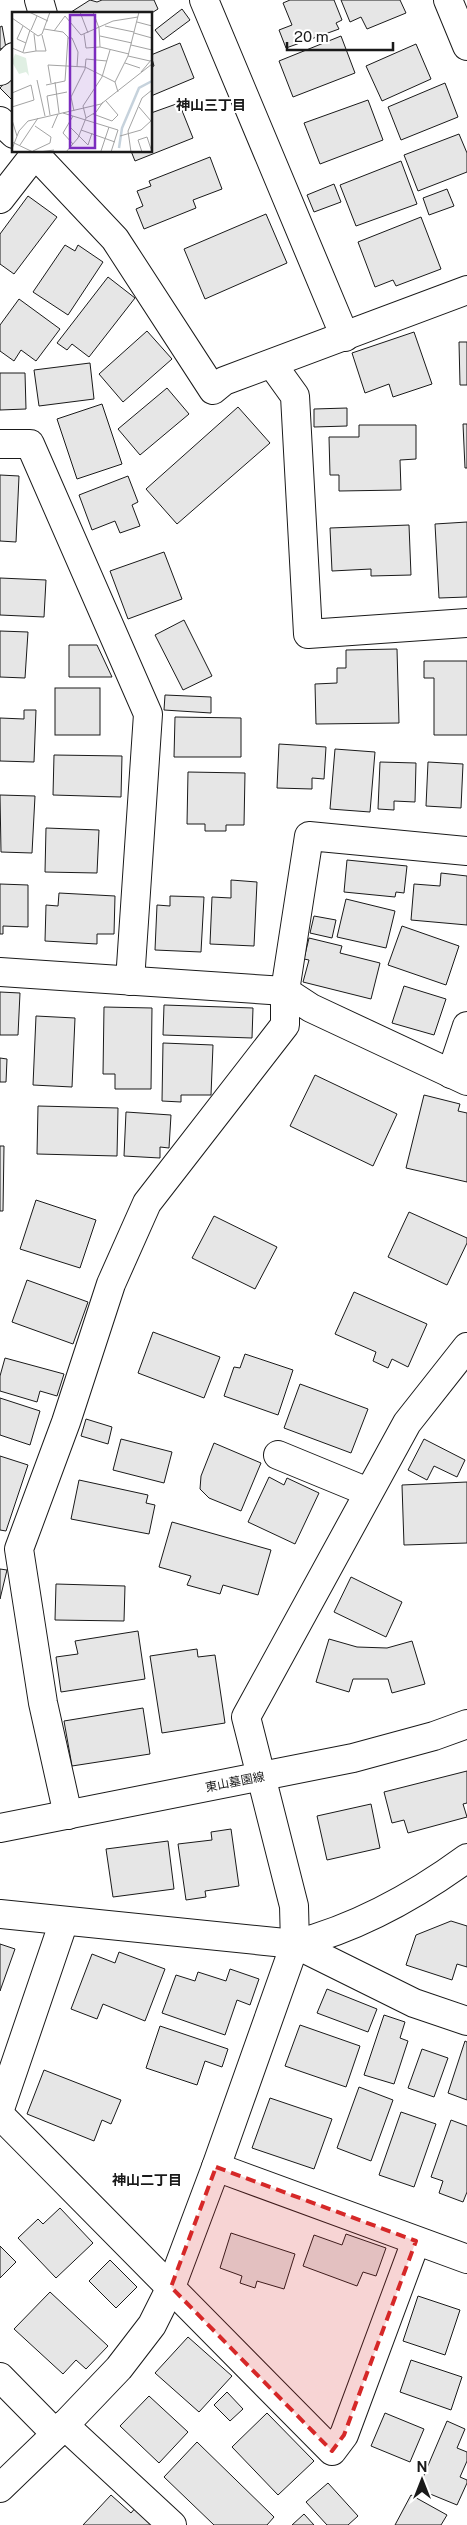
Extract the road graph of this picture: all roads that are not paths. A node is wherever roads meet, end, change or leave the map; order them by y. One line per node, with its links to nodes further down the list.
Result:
1 (204, 0): 11 (street)
2 (448, 0): 3 (street)
3 (467, 46)
4 (12, 59): 5 (street)
5 (0, 71)
6 (0, 121): 7 (street)
7 (12, 132)
8 (33, 152): 9 (street); 12 (street)
9 (0, 199)
10 (467, 290): 11 (street)
11 (345, 337): 12 (street)
12 (272, 364): 14 (street)
13 (0, 444): 17 (street)
14 (467, 623)
15 (467, 851): 18 (street)
16 (0, 972): 17 (street)
17 (130, 981): 18 (street)
18 (285, 991): 20 (street); 26 (street)
19 (467, 1026): 20 (street)
20 (459, 1077)
21 (467, 1347): 23 (street)
22 (278, 1455): 23 (street)
23 (368, 1492): 25 (street)
24 (467, 1724): 25 (street, 東山墓園線)
25 (262, 1777): 26 (street, 東山墓園線); 33 (street)
26 (68, 1815): 27 (street, 東山墓園線)
27 (0, 1828)
28 (467, 1858): 29 (street)
29 (442, 1877): 30 (street); 33 (street)
30 (467, 1885)
31 (0, 1914): 32 (street)
32 (64, 1921): 33 (street); 35 (street)
33 (295, 1944): 34 (street); 37 (street)
34 (467, 2021)
35 (0, 2109)
36 (0, 2115): 40 (street)
37 (216, 2167): 38 (street); 40 (street)
38 (416, 2241): 39 (street); 40 (street)
39 (467, 2259)
40 (171, 2287): 42 (street)
41 (0, 2377): 42 (street)
42 (60, 2430): 43 (street); 44 (street)
43 (0, 2488)
44 (172, 2525)

